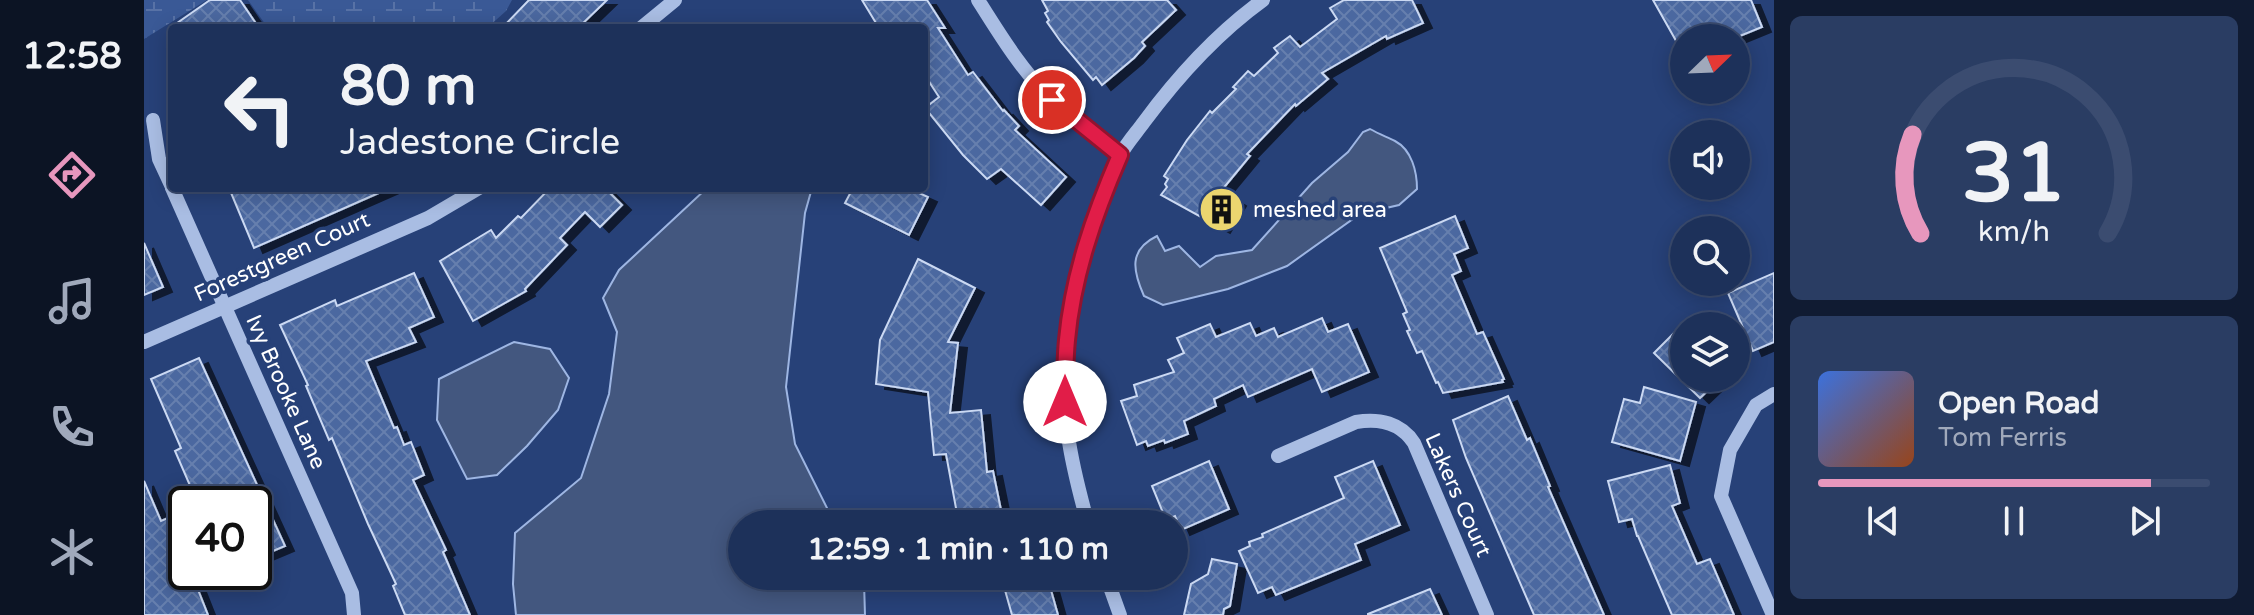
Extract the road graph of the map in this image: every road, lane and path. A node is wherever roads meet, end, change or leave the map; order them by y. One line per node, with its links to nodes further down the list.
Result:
1 (675, 0): 4 (street)
2 (978, 0): 6 (street)
3 (1263, 0): 6 (street)
4 (646, 24)
5 (153, 120): 7 (street, Ivy Brooke Lane)
6 (1120, 155): 14 (street)
7 (168, 179)
8 (174, 192): 10 (street, Ivy Brooke Lane)
9 (473, 192): 10 (street, Forestgreen Court)
10 (224, 307): 11 (street, Forestgreen Court); 16 (street, Ivy Brooke Lane)
11 (144, 342)
12 (1774, 394): 19 (street)
13 (1278, 456): 18 (street, Lakers Court)
14 (1085, 510)
15 (1111, 590): 17 (street)
16 (354, 615)
17 (1120, 615)
18 (1487, 615)
19 (1773, 615)

